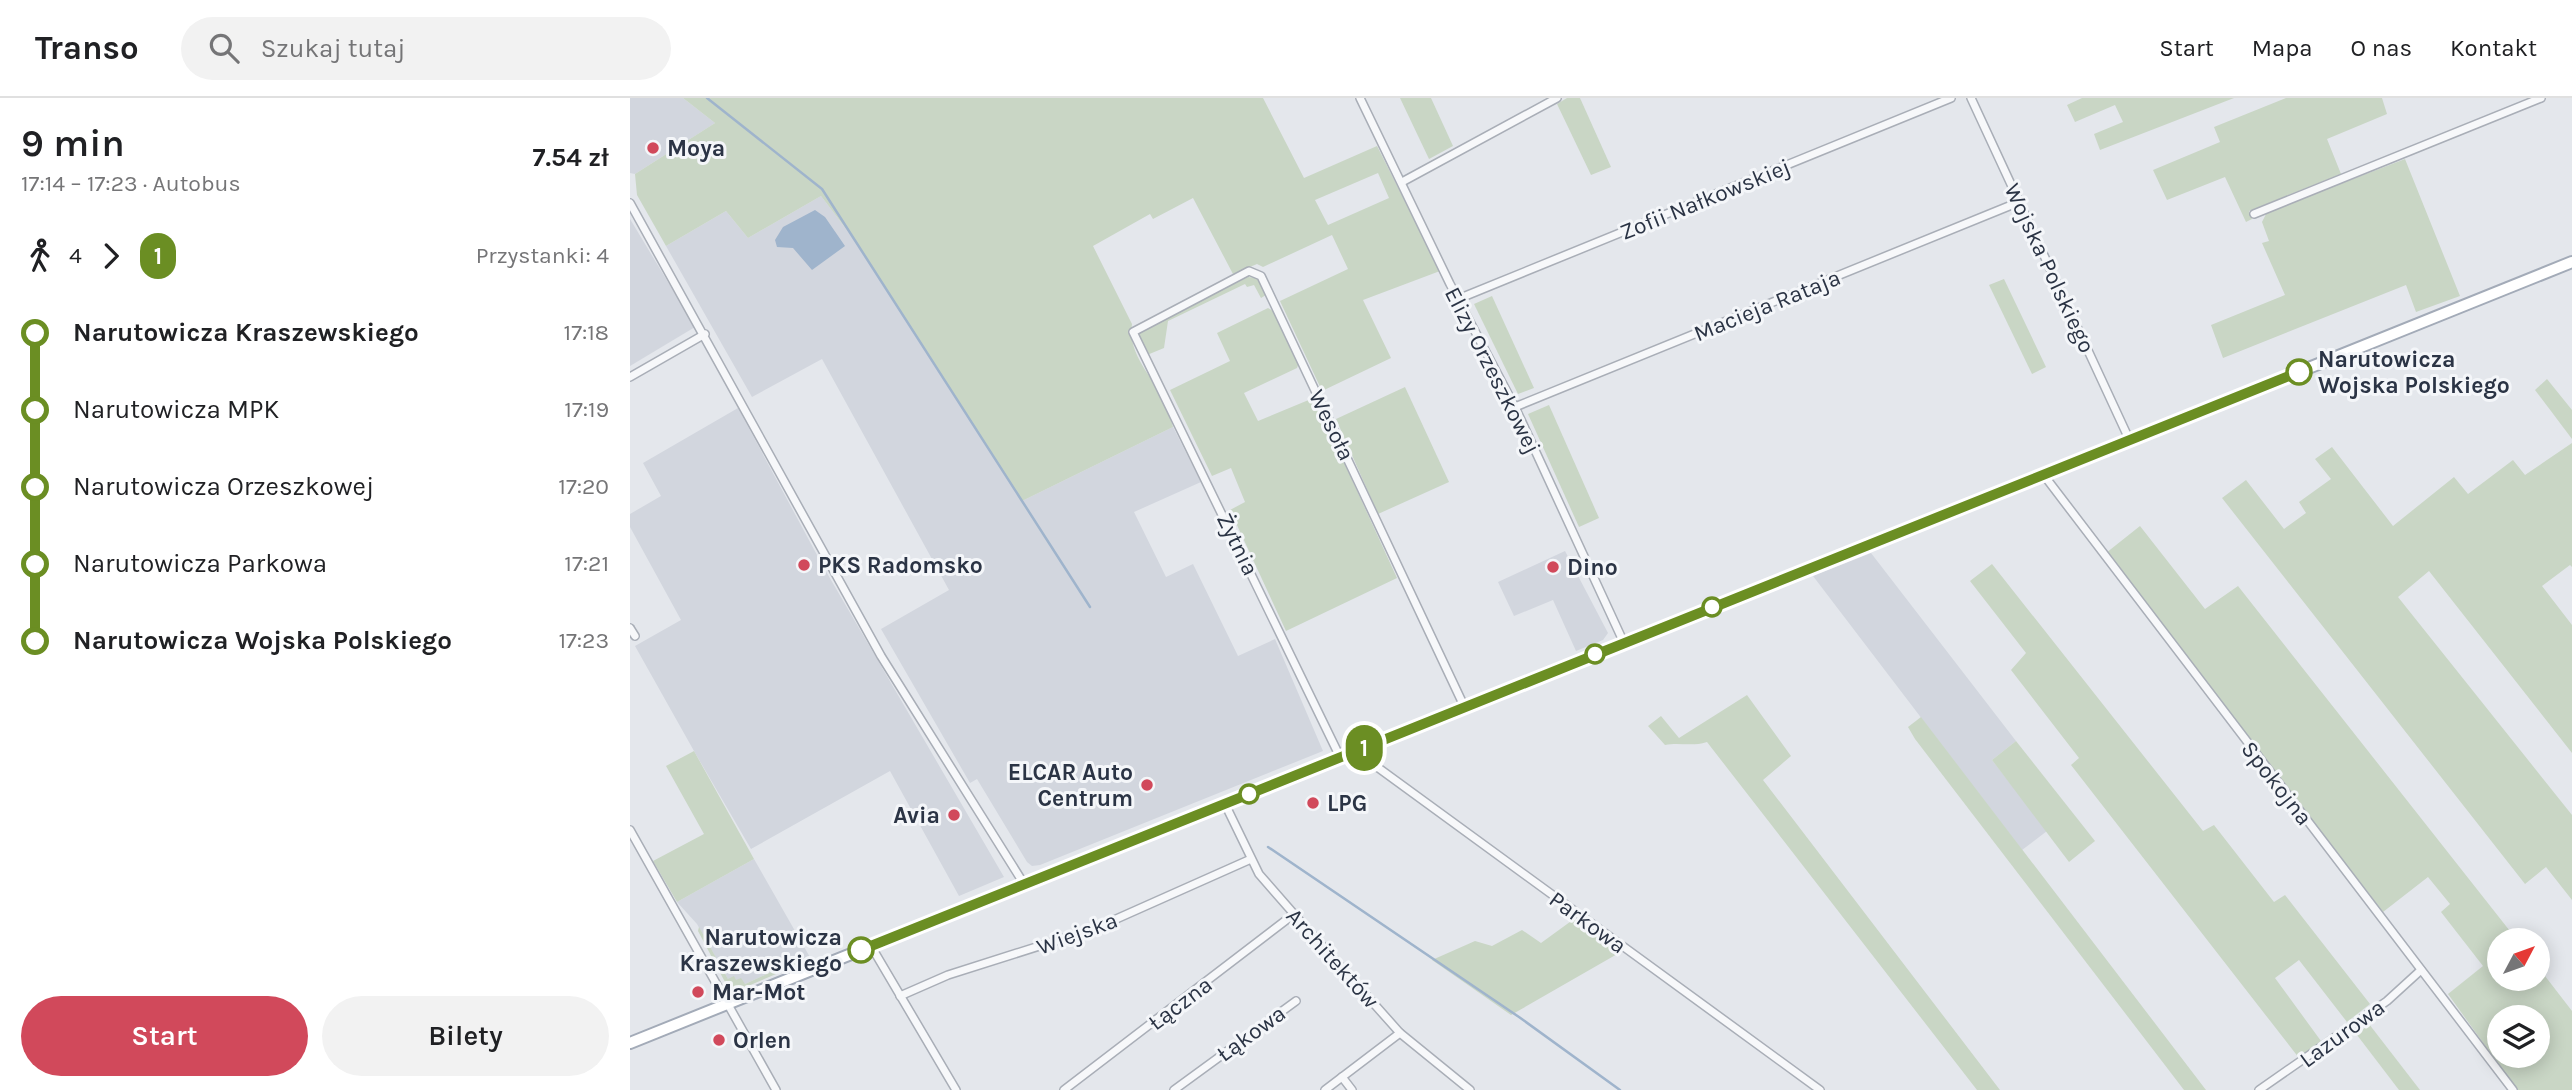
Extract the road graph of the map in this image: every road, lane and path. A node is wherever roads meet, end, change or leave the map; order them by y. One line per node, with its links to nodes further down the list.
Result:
1 (1360, 98): 6 (street, Elizy Orzeszkowej)
2 (1557, 98): 6 (street)
3 (1951, 98): 11 (street, Zofii Nałkowskiej)
4 (1971, 98): 7 (street, Wojska Polskiego)
5 (2541, 98): 9 (street)
6 (1402, 182): 11 (street, Elizy Orzeszkowej)
7 (2020, 202): 15 (street, Macieja Rataja); 16 (street, Wojska Polskiego)
8 (630, 203): 13 (street)
9 (2254, 214)
10 (2572, 262): 16 (main road)
11 (1458, 299): 15 (street, Elizy Orzeszkowej)
12 (1133, 332): 21 (street, Wesoła); 23 (street, Żytnia)
13 (705, 334): 14 (street); 27 (street)
14 (630, 377)
15 (1515, 407): 20 (street, Elizy Orzeszkowej)
16 (2129, 439): 17 (main road)
17 (2043, 474): 20 (main road); 30 (street, Spokojna)
18 (630, 628): 19 (street)
19 (635, 636)
20 (1624, 643): 21 (main road)
21 (1464, 706): 22 (main road)
22 (1362, 748): 23 (main road); 44 (street, Parkowa)
23 (1340, 757): 24 (main road)
24 (1225, 804): 26 (street, Architektów); 27 (main road)
25 (630, 830): 33 (street)
26 (1251, 859): 28 (street, Architektów); 31 (street, Wiejska)
27 (1024, 884): 29 (main road)
28 (1294, 914): 34 (street, Architektów); 39 (street, Łączna)
29 (871, 946): 31 (street); 33 (main road)
30 (2421, 970): 45 (street, Lazurowa); 46 (street, Spokojna)
31 (900, 996): 38 (street)
32 (1296, 1001): 40 (street, Łąkowa)
33 (728, 1004): 35 (main road); 37 (street)
34 (1400, 1033): 36 (street); 43 (street, Architektów)
35 (631, 1040)
36 (1342, 1077): 41 (street); 42 (street)
37 (776, 1090)
38 (956, 1090)
39 (1064, 1090)
40 (1174, 1090)
41 (1325, 1090)
42 (1352, 1090)
43 (1470, 1090)
44 (1819, 1090)
45 (2259, 1090)
46 (2513, 1090)

